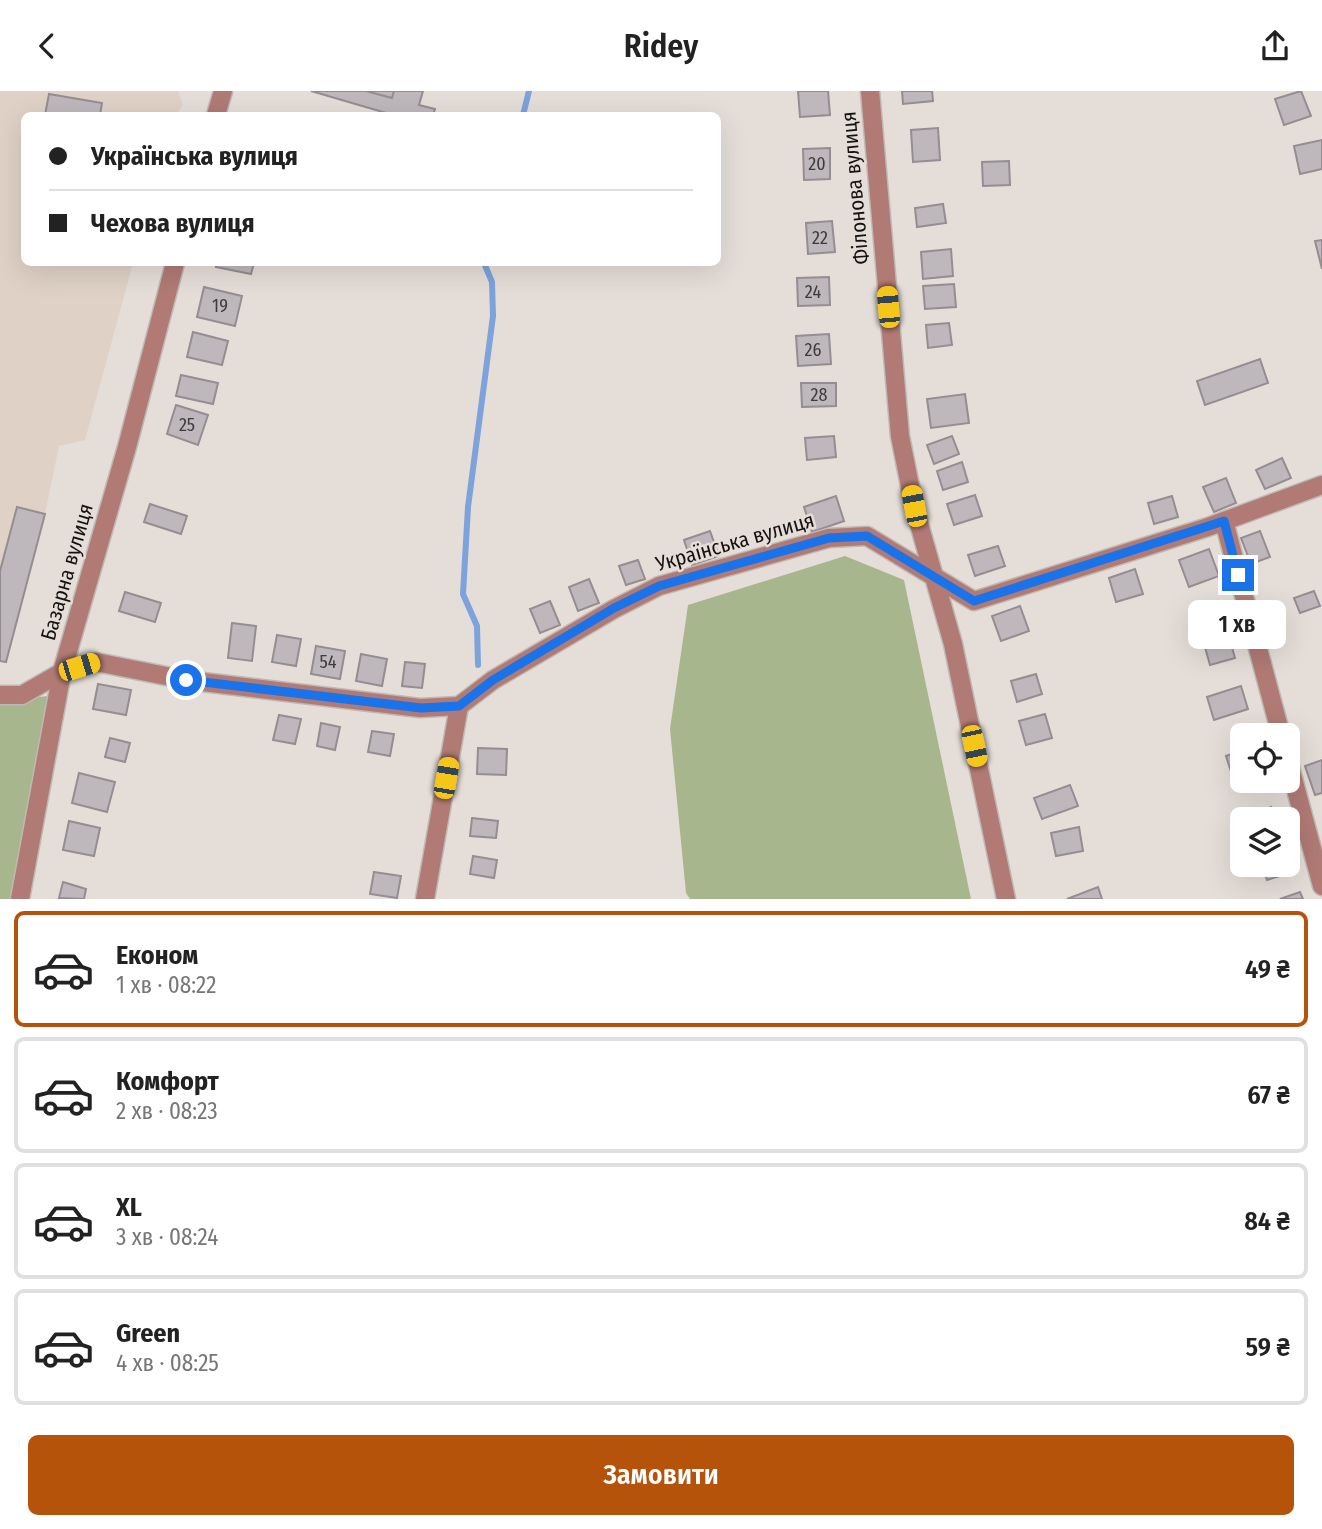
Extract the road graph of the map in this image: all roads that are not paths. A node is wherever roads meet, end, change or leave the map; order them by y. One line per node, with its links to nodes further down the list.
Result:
1 (223, 91): 3 (street)
2 (870, 91): 7 (street, Філонова вулиця)
3 (217, 112)
4 (173, 266): 8 (street, Базарна вулиця)
5 (1322, 485): 6 (street, Українська вулиця)
6 (1224, 521): 7 (street, Українська вулиця); 11 (street)
7 (932, 572): 10 (street, Українська вулиця); 16 (street, Філонова вулиця)
8 (62, 672): 9 (street); 10 (street); 14 (street, Базарна вулиця)
9 (0, 695)
10 (459, 706): 15 (street)
11 (1278, 723)
12 (1297, 793): 13 (street)
13 (1322, 886)
14 (20, 899)
15 (425, 899)
16 (1006, 899)

